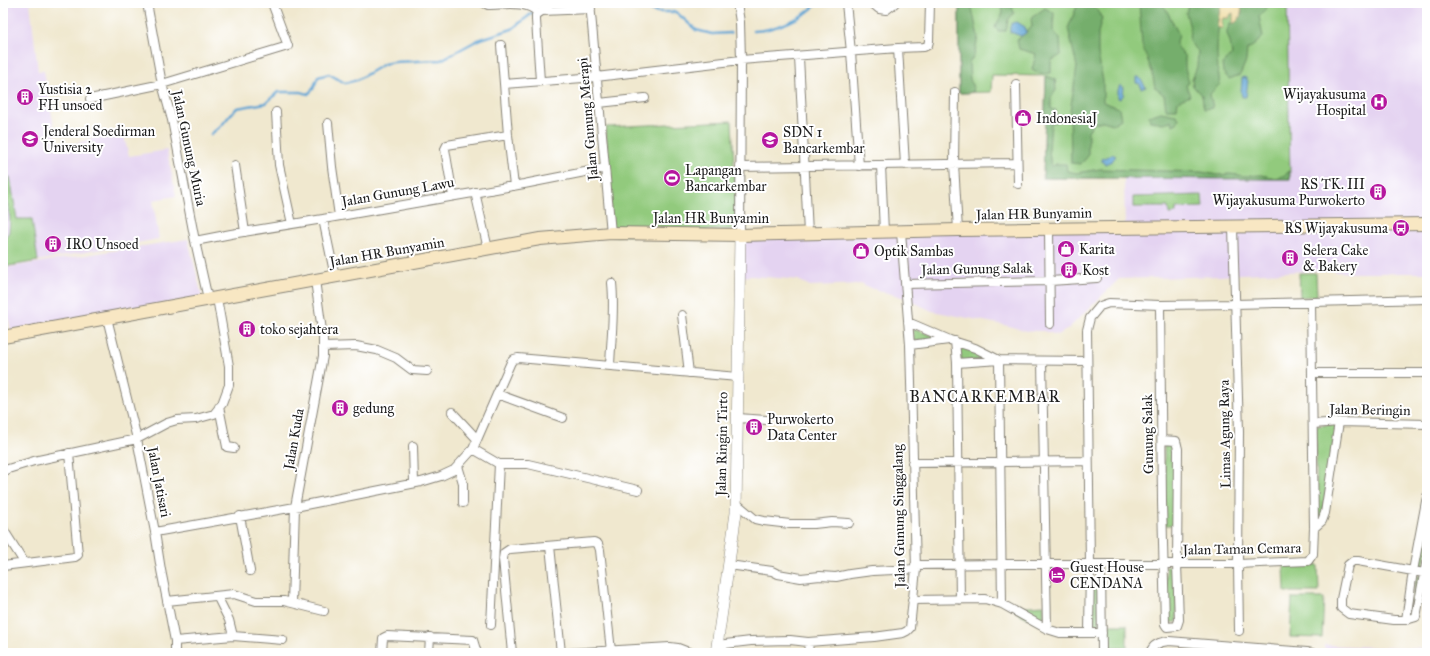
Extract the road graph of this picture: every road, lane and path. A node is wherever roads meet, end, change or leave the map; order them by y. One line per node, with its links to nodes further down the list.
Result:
1 (148, 3): 18 (street, Jalan Gunung Muria)
2 (272, 3): 18 (street)
3 (484, 3): 10 (street)
4 (737, 3): 15 (street)
5 (846, 3): 13 (street)
6 (872, 3): 7 (street)
7 (895, 3)
8 (930, 3): 12 (street)
9 (591, 6): 10 (street); 16 (street, Jalan Gunung Merapi)
10 (536, 11): 17 (street)
11 (501, 44): 19 (street)
12 (898, 48): 13 (street); 32 (street)
13 (852, 52): 14 (street); 34 (street)
14 (800, 57): 15 (street); 33 (street)
15 (741, 60): 16 (street); 35 (street)
16 (596, 77): 17 (street); 24 (street, Jalan Gunung Merapi)
17 (540, 81): 19 (street)
18 (162, 84): 23 (street); 54 (street, Jalan Gunung Muria)
19 (504, 84): 27 (street)
20 (1016, 84): 28 (street)
21 (955, 92): 29 (street)
22 (645, 98): 24 (street)
23 (90, 99)
24 (599, 103): 36 (street, Jalan Gunung Merapi)
25 (276, 112): 43 (street)
26 (328, 124): 41 (street)
27 (508, 135): 38 (street); 40 (street)
28 (1016, 163): 29 (street); 37 (street)
29 (954, 164): 32 (street); 47 (street)
30 (235, 165): 48 (street)
31 (881, 165): 32 (street); 34 (street); 50 (street)
32 (905, 165)
33 (805, 166): 34 (street); 35 (street); 52 (street)
34 (859, 166)
35 (740, 167): 53 (street)
36 (605, 168): 38 (street, Jalan Gunung Lawu); 49 (street, Jalan Gunung Merapi)
37 (1018, 184)
38 (514, 186): 39 (street, Jalan Gunung Lawu)
39 (475, 192): 40 (street, Jalan Gunung Lawu); 55 (street)
40 (454, 196): 41 (street, Jalan Gunung Lawu)
41 (339, 216): 42 (street, Jalan Gunung Lawu)
42 (323, 219): 43 (street, Jalan Gunung Lawu); 56 (street)
43 (292, 224): 48 (street, Jalan Gunung Lawu)
44 (1427, 224): 45 (main road, Jalan HR Bunyamin)
45 (1233, 227): 46 (main road, Jalan HR Bunyamin); 65 (street, Limas Agung Raya)
46 (1050, 229): 47 (main road, Jalan HR Bunyamin); 59 (street, Jalan Gunung Salak)
47 (958, 230): 51 (main road, Jalan HR Bunyamin)
48 (245, 232): 54 (street, Jalan Gunung Lawu)
49 (612, 232): 53 (main road, Jalan HR Bunyamin); 55 (main road, Jalan HR Bunyamin)
50 (884, 232): 51 (main road, Jalan HR Bunyamin); 52 (main road, Jalan HR Bunyamin)
51 (900, 232): 61 (street, Jalan Gunung Singgalang)
52 (808, 233): 53 (main road, Jalan HR Bunyamin)
53 (740, 234): 84 (street, Jalan Ringin Tirto)
54 (195, 241): 62 (street, Jalan Gunung Muria)
55 (488, 249): 56 (main road, Jalan HR Bunyamin)
56 (335, 277): 58 (main road, Jalan HR Bunyamin)
57 (1097, 278): 59 (street, Jalan Gunung Salak)
58 (315, 280): 62 (main road, Jalan HR Bunyamin); 74 (street, Jalan Kuda)
59 (1050, 281): 61 (street, Jalan Gunung Salak); 70 (street, Jalan Gunung Salak)
60 (612, 283): 79 (street)
61 (904, 284): 69 (street, Jalan Gunung Singgalang)
62 (213, 298): 68 (main road, Jalan HR Bunyamin); 86 (street, Jalan Gunung Muria)
63 (1427, 299): 64 (street)
64 (1311, 302): 65 (street); 82 (street, Jalan Taman Cemara)
65 (1234, 304): 66 (street); 131 (street, Limas Agung Raya)
66 (1160, 305): 77 (street); 96 (street, Gunung Salak)
67 (682, 314): 81 (street)
68 (107, 318): 71 (main road, Jalan HR Bunyamin); 94 (street, Jalan Jatisari)
69 (908, 322): 72 (street); 73 (street, Jalan Gunung Singgalang)
70 (1050, 324)
71 (3, 337)
72 (953, 340): 73 (street); 75 (street); 78 (street)
73 (910, 345): 105 (street, Jalan Gunung Singgalang)
74 (323, 347): 80 (street); 114 (street, Jalan Kuda)
75 (999, 360): 76 (street); 78 (street); 104 (street)
76 (1042, 361): 77 (street); 101 (street)
77 (1087, 361): 102 (street)
78 (957, 363): 103 (street)
79 (610, 366): 81 (street); 85 (street)
80 (427, 371)
81 (688, 373): 84 (street)
82 (1312, 373): 83 (street); 92 (street, Jalan Taman Cemara)
83 (1427, 373)
84 (738, 377): 89 (street, Jalan Ringin Tirto)
85 (497, 394): 88 (street); 95 (street)
86 (219, 407): 94 (street); 98 (street)
87 (452, 412): 95 (street)
88 (563, 418)
89 (738, 418): 90 (street); 113 (street, Jalan Ringin Tirto)
90 (766, 420)
91 (1339, 422): 92 (street, Jalan Beringin); 93 (street, Jalan Beringin); 118 (street)
92 (1313, 424): 118 (street, Jalan Taman Cemara)
93 (1427, 424)
94 (137, 439): 100 (street); 120 (street, Jalan Jatisari)
95 (477, 439): 99 (street)
96 (1162, 440): 124 (street, Gunung Salak); 130 (street)
97 (413, 446): 109 (street)
98 (234, 448)
99 (473, 449): 106 (street); 107 (street)
100 (69, 453): 108 (street); 123 (street)
101 (1044, 461): 102 (street); 104 (street); 127 (street)
102 (1088, 461): 128 (street)
103 (958, 462): 104 (street); 105 (street); 125 (street)
104 (1001, 462): 126 (street)
105 (912, 463): 134 (street, Jalan Gunung Singgalang)
106 (499, 464): 110 (street); 146 (street)
107 (458, 466): 109 (street); 112 (street)
108 (3, 473)
109 (414, 483): 114 (street)
110 (638, 490)
111 (1427, 496): 116 (street)
112 (463, 503)
113 (736, 503): 117 (street); 132 (street, Jalan Ringin Tirto)
114 (296, 507): 115 (street); 142 (street, Jalan Kuda)
115 (240, 516): 120 (street); 135 (street)
116 (1425, 517): 136 (street)
117 (849, 523)
118 (1314, 528): 131 (street, Jalan Taman Cemara)
119 (3, 529): 123 (street)
120 (155, 532): 141 (street, Jalan Jatisari)
121 (550, 546): 158 (street); 163 (street); 164 (street)
122 (1427, 559): 137 (street)
123 (24, 562): 133 (street)
124 (1164, 563): 129 (street, Jalan Taman Cemara); 130 (street, Jalan Taman Cemara); 130 (street, Gunung Salak)
125 (960, 564): 126 (street, Jalan Taman Cemara); 134 (street, Jalan Taman Cemara); 140 (street)
126 (1002, 564): 127 (street, Jalan Taman Cemara); 143 (street)
127 (1045, 564): 128 (street, Jalan Taman Cemara); 147 (street)
128 (1090, 564): 129 (street, Jalan Taman Cemara); 149 (street)
129 (1102, 564): 150 (street)
130 (1177, 564): 131 (street, Jalan Taman Cemara)
131 (1238, 564): 148 (street, Limas Agung Raya)
132 (729, 565): 134 (street, Jalan Taman Cemara); 156 (street, Jalan Ringin Tirto)
133 (3, 566)
134 (916, 567): 139 (street, Jalan Gunung Singgalang)
135 (250, 571)
136 (1413, 571): 137 (street); 145 (street); 145 (street)
137 (1424, 573): 145 (street)
138 (217, 596): 141 (street); 142 (street); 151 (street)
139 (912, 600): 140 (street); 155 (street, Jalan Gunung Singgalang)
140 (960, 600): 143 (street)
141 (167, 601): 154 (street, Jalan Jatisari)
142 (292, 602): 144 (street)
143 (1002, 604): 147 (street)
144 (324, 611)
145 (1406, 620)
146 (491, 625)
147 (1047, 629): 149 (street)
148 (1239, 631)
149 (1089, 632): 150 (street)
150 (1102, 633): 168 (street)
151 (233, 636): 153 (street); 154 (street)
152 (430, 637): 160 (street); 161 (street); 162 (street)
153 (282, 640)
154 (175, 641): 159 (street, Jalan Jatisari)
155 (808, 642): 156 (street, Jalan Gunung Singgalang); 167 (street)
156 (717, 649)
157 (1223, 649): 169 (street); 170 (street)
158 (611, 651): 165 (street); 166 (street)
159 (175, 653)
160 (382, 653)
161 (429, 653)
162 (477, 653)
163 (512, 653)
164 (561, 653)
165 (568, 653)
166 (691, 653)
167 (808, 653)
168 (1102, 653)
169 (1150, 653)
170 (1312, 653)

